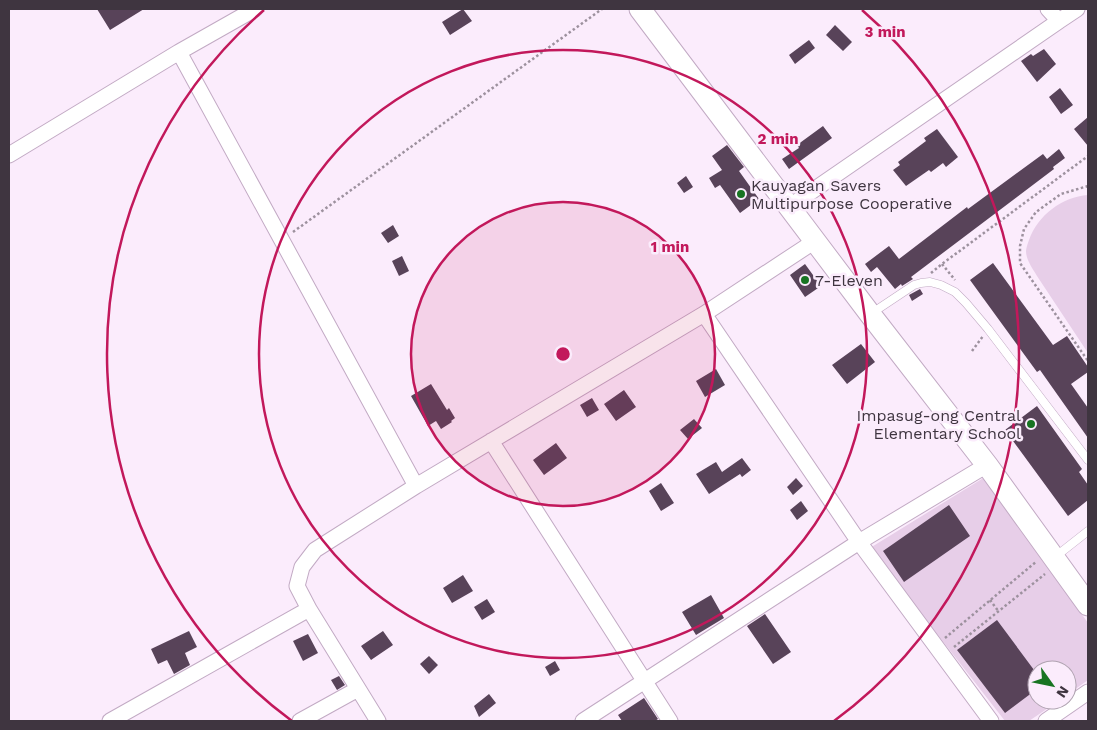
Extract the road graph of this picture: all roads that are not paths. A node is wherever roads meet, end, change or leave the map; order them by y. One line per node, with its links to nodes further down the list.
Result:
1 (255, 9): 6 (street)
2 (640, 9): 8 (main road)
3 (1048, 9): 5 (street)
4 (1077, 9): 5 (street)
5 (1059, 20): 8 (street)
6 (179, 52): 7 (street); 15 (street)
7 (9, 155)
8 (789, 207): 9 (main road)
9 (815, 241): 10 (street); 11 (main road)
10 (704, 314): 12 (street); 17 (street)
11 (870, 314): 13 (lane); 14 (main road)
12 (492, 441): 15 (street); 21 (street)
13 (1088, 460)
14 (987, 465): 17 (street); 18 (main road)
15 (416, 486): 20 (street)
16 (1088, 531): 18 (lane)
17 (859, 542): 21 (street); 29 (street)
18 (1054, 557): 19 (main road)
19 (1088, 605)
20 (309, 609): 22 (street); 24 (street)
21 (645, 682): 27 (street); 28 (street)
22 (358, 689): 25 (street); 26 (street)
23 (1088, 692): 30 (street)
24 (110, 721)
25 (300, 721)
26 (378, 721)
27 (584, 721)
28 (670, 721)
29 (991, 721)
30 (1046, 721)

